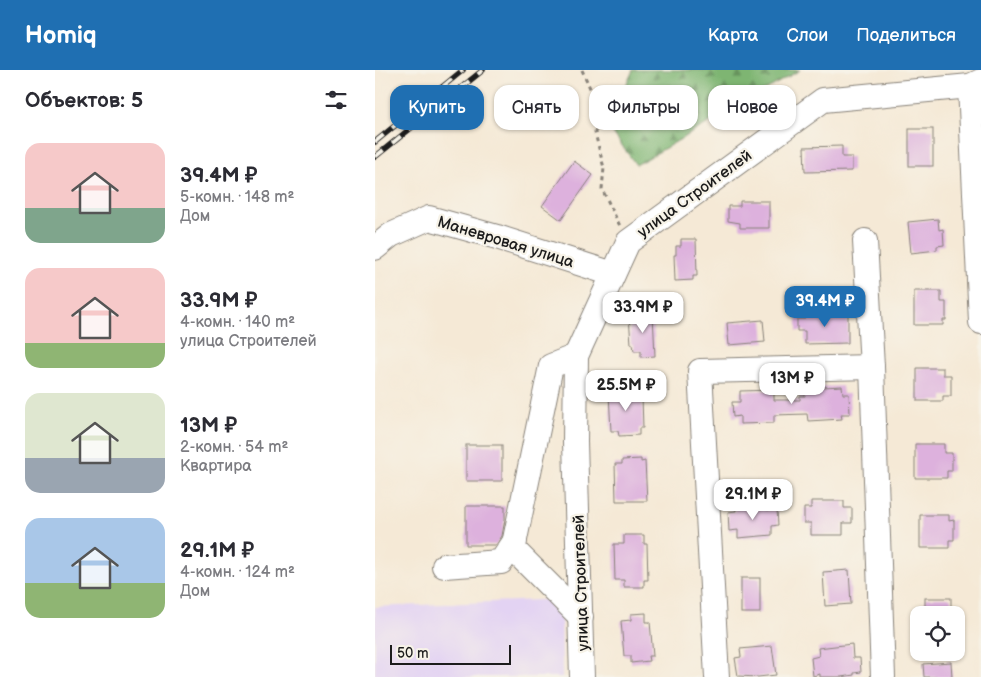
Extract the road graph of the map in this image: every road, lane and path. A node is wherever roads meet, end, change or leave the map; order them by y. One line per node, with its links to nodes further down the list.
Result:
1 (582, 70): 4 (path)
2 (976, 84): 4 (street, улица Строителей); 7 (street)
3 (865, 241): 9 (street)
4 (628, 242): 6 (street, улица Строителей)
5 (375, 248): 6 (street, Маневровая улица)
6 (613, 274): 8 (street, улица Строителей)
7 (981, 322)
8 (576, 356): 10 (street); 12 (street, улица Строителей)
9 (872, 367): 14 (street); 15 (street)
10 (515, 541): 11 (street); 12 (street)
11 (444, 566)
12 (581, 617): 13 (street, улица Строителей)
13 (583, 677)
14 (717, 677)
15 (883, 677)

